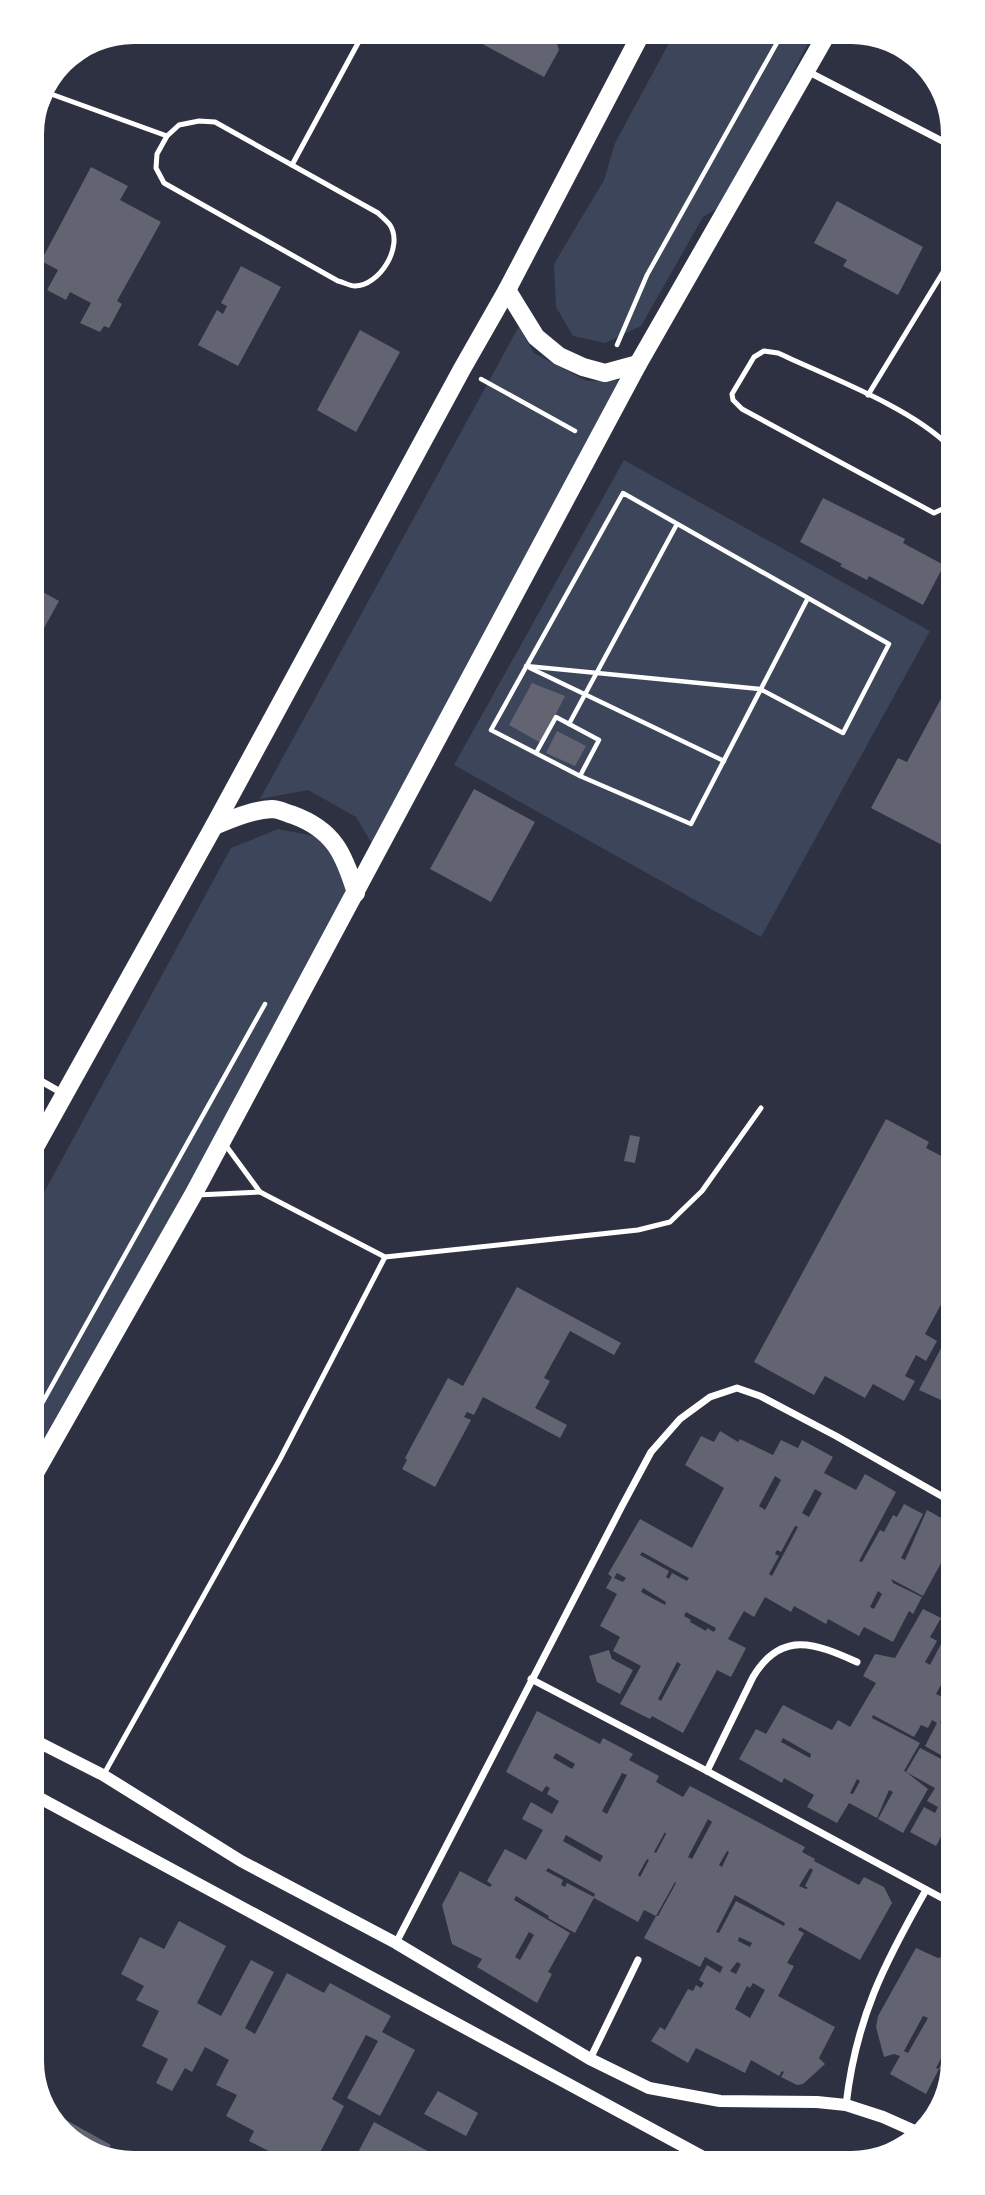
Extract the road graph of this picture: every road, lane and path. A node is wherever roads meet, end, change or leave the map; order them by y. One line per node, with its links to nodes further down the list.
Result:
1 (358, 44): 9 (lane)
2 (636, 44): 11 (main road)
3 (776, 44): 14 (path)
4 (822, 44): 5 (main road)
5 (806, 71): 8 (street); 12 (main road)
6 (53, 94): 7 (lane)
7 (167, 136): 9 (lane); 9 (lane)
8 (941, 140)
9 (292, 165)
10 (941, 275): 15 (lane)
11 (508, 290): 13 (main road); 14 (main road)
12 (638, 363): 14 (main road); 19 (main road)
13 (462, 369): 17 (path); 32 (main road)
14 (605, 373)
15 (868, 395): 18 (lane); 21 (lane)
16 (580, 419): 17 (path)
17 (574, 430): 19 (path); 20 (path)
18 (941, 439)
19 (596, 442): 33 (main road)
20 (568, 443)
21 (941, 510)
22 (677, 524): 23 (path); 24 (path); 25 (path)
23 (808, 598): 26 (path); 26 (path)
24 (526, 666): 25 (path); 27 (path); 29 (path)
25 (596, 673): 26 (path); 27 (path)
26 (760, 689): 30 (path)
27 (585, 695): 28 (path); 30 (path)
28 (569, 724): 29 (path); 31 (path)
29 (536, 753): 31 (path)
30 (724, 761): 31 (path)
31 (580, 776)
32 (214, 826): 33 (main road); 36 (main road)
33 (356, 892): 39 (main road)
34 (271, 992): 43 (path)
35 (44, 1082): 36 (street)
36 (65, 1094): 38 (main road)
37 (761, 1108): 42 (lane)
38 (44, 1131)
39 (222, 1140): 40 (lane); 41 (main road)
40 (260, 1192): 41 (lane); 42 (lane)
41 (193, 1195): 44 (main road)
42 (385, 1257): 50 (lane)
43 (44, 1400)
44 (44, 1457)
45 (941, 1496): 47 (street)
46 (857, 1662): 49 (street)
47 (531, 1679): 49 (street); 54 (street)
48 (44, 1745): 50 (street)
49 (707, 1771): 52 (street)
50 (103, 1775): 54 (street)
51 (44, 1800): 59 (street)
52 (926, 1889): 53 (street); 57 (street)
53 (941, 1897)
54 (396, 1943): 56 (street)
55 (638, 1960): 56 (street)
56 (590, 2059): 57 (street)
57 (846, 2105): 58 (street)
58 (910, 2129)
59 (692, 2151)

